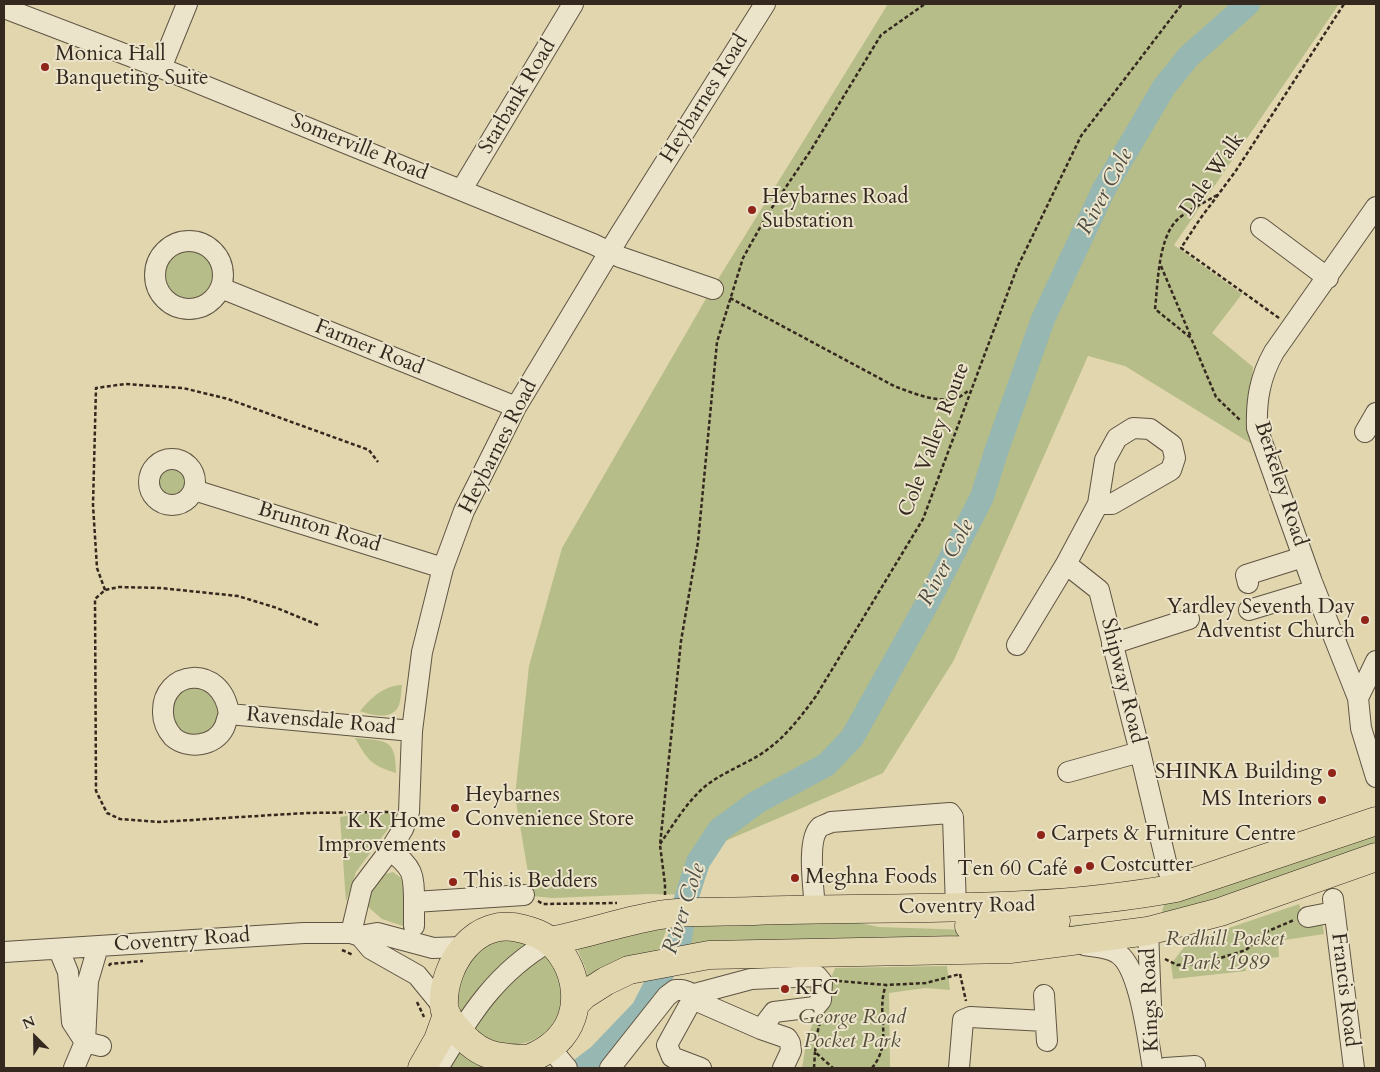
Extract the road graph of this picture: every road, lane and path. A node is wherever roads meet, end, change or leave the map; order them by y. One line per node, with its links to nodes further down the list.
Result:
1 (187, 4): 8 (street)
2 (573, 4): 9 (street, Starbank Road)
3 (765, 4): 14 (street, Heybarnes Road)
4 (924, 4): 18 (path)
5 (1182, 4): 21 (path, Cole Valley Route)
6 (1344, 4): 10 (path, Dale Walk)
7 (4, 8): 8 (street, Somerville Road)
8 (161, 68): 9 (street, Somerville Road)
9 (462, 189): 14 (street, Somerville Road)
10 (1220, 193): 15 (path); 19 (path, Dale Walk)
11 (1376, 207): 13 (street, Berkeley Road)
12 (1261, 228): 16 (street)
13 (1371, 228): 16 (street, Berkeley Road)
14 (609, 253): 18 (street, Somerville Road); 22 (street, Heybarnes Road)
15 (1160, 265): 20 (path); 20 (path)
16 (1328, 278): 19 (street, Berkeley Road)
17 (221, 288): 22 (street, Farmer Road)
18 (721, 293): 21 (path); 49 (path)
19 (1292, 328): 24 (street, Berkeley Road)
20 (1191, 338): 24 (path)
21 (970, 390): 49 (path, Cole Valley Route)
22 (516, 408): 31 (street, Heybarnes Road)
23 (1376, 413): 25 (street)
24 (1257, 428): 29 (street, Berkeley Road)
25 (1365, 432)
26 (378, 462): 33 (path)
27 (194, 490): 31 (street, Brunton Road)
28 (1098, 504): 30 (street)
29 (1303, 557): 32 (street); 34 (street, Berkeley Road)
30 (1066, 564): 38 (street, Shipway Road); 39 (street)
31 (444, 568): 43 (street, Heybarnes Road)
32 (1248, 583)
33 (105, 590): 37 (path); 47 (path)
34 (1315, 590): 35 (street); 41 (street, Berkeley Road)
35 (1249, 610)
36 (1189, 619): 38 (street)
37 (318, 625)
38 (1112, 644): 44 (street, Shipway Road)
39 (1017, 645)
40 (1376, 661): 41 (street)
41 (1358, 698): 46 (street, Berkeley Road)
42 (229, 714): 43 (street, Ravensdale Road)
43 (412, 731): 47 (street, Heybarnes Road)
44 (1140, 752): 45 (street); 52 (street, Shipway Road)
45 (1068, 772)
46 (1376, 777)
47 (409, 812): 50 (street, Heybarnes Road)
48 (1376, 821): 52 (highway, Coventry Road)
49 (660, 845): 56 (path)
50 (390, 850): 54 (street); 62 (street, Heybarnes Road)
51 (1376, 857): 59 (highway, Coventry Road)
52 (1176, 888): 59 (highway, Coventry Road)
53 (524, 895): 54 (street); 55 (path)
54 (414, 902): 61 (street)
55 (622, 903)
56 (673, 908): 58 (highway, Coventry Road); 63 (highway, Coventry Road)
57 (956, 908): 58 (highway, Coventry Road); 58 (street); 59 (highway, Coventry Road)
58 (817, 909): 59 (highway)
59 (1146, 912): 64 (highway, Coventry Road); 70 (street, Kings Road)
60 (1308, 917): 70 (path); 102 (street, Francis Road)
61 (414, 926)
62 (350, 940): 65 (street, Coventry Road); 66 (street, Coventry Road); 69 (path); 82 (street)
63 (550, 941): 66 (highway); 79 (highway); 82 (street)
64 (1066, 942): 72 (highway, Coventry Road); 100 (street, Kings Road)
65 (98, 947): 67 (street, Coventry Road); 73 (street)
66 (464, 947): 82 (highway)
67 (60, 950): 68 (street, Coventry Road); 86 (street)
68 (4, 952)
69 (356, 956)
70 (1149, 958): 100 (street, Kings Road)
71 (149, 961): 73 (path)
72 (959, 962): 74 (path); 79 (highway, Coventry Road); 81 (path)
73 (89, 979): 86 (street)
74 (886, 985): 75 (path); 98 (path)
75 (833, 986)
76 (1044, 995): 83 (street)
77 (692, 996): 84 (street); 84 (street); 93 (street); 94 (street)
78 (414, 998): 82 (path)
79 (576, 1003): 88 (highway)
80 (823, 1014): 87 (path)
81 (970, 1017): 83 (street); 99 (street)
82 (443, 1020): 88 (highway); 91 (highway); 92 (street)
83 (1045, 1021): 85 (street)
84 (761, 1029): 95 (street)
85 (1047, 1041)
86 (93, 1044): 90 (street)
87 (815, 1052): 96 (path); 97 (path)
88 (543, 1061)
89 (1195, 1066): 101 (street)
90 (74, 1068)
91 (422, 1068)
92 (438, 1068)
93 (610, 1068)
94 (701, 1068)
95 (783, 1068)
96 (814, 1068)
97 (833, 1068)
98 (872, 1068)
99 (959, 1068)
100 (1153, 1068)
101 (1165, 1068)
102 (1354, 1068)

